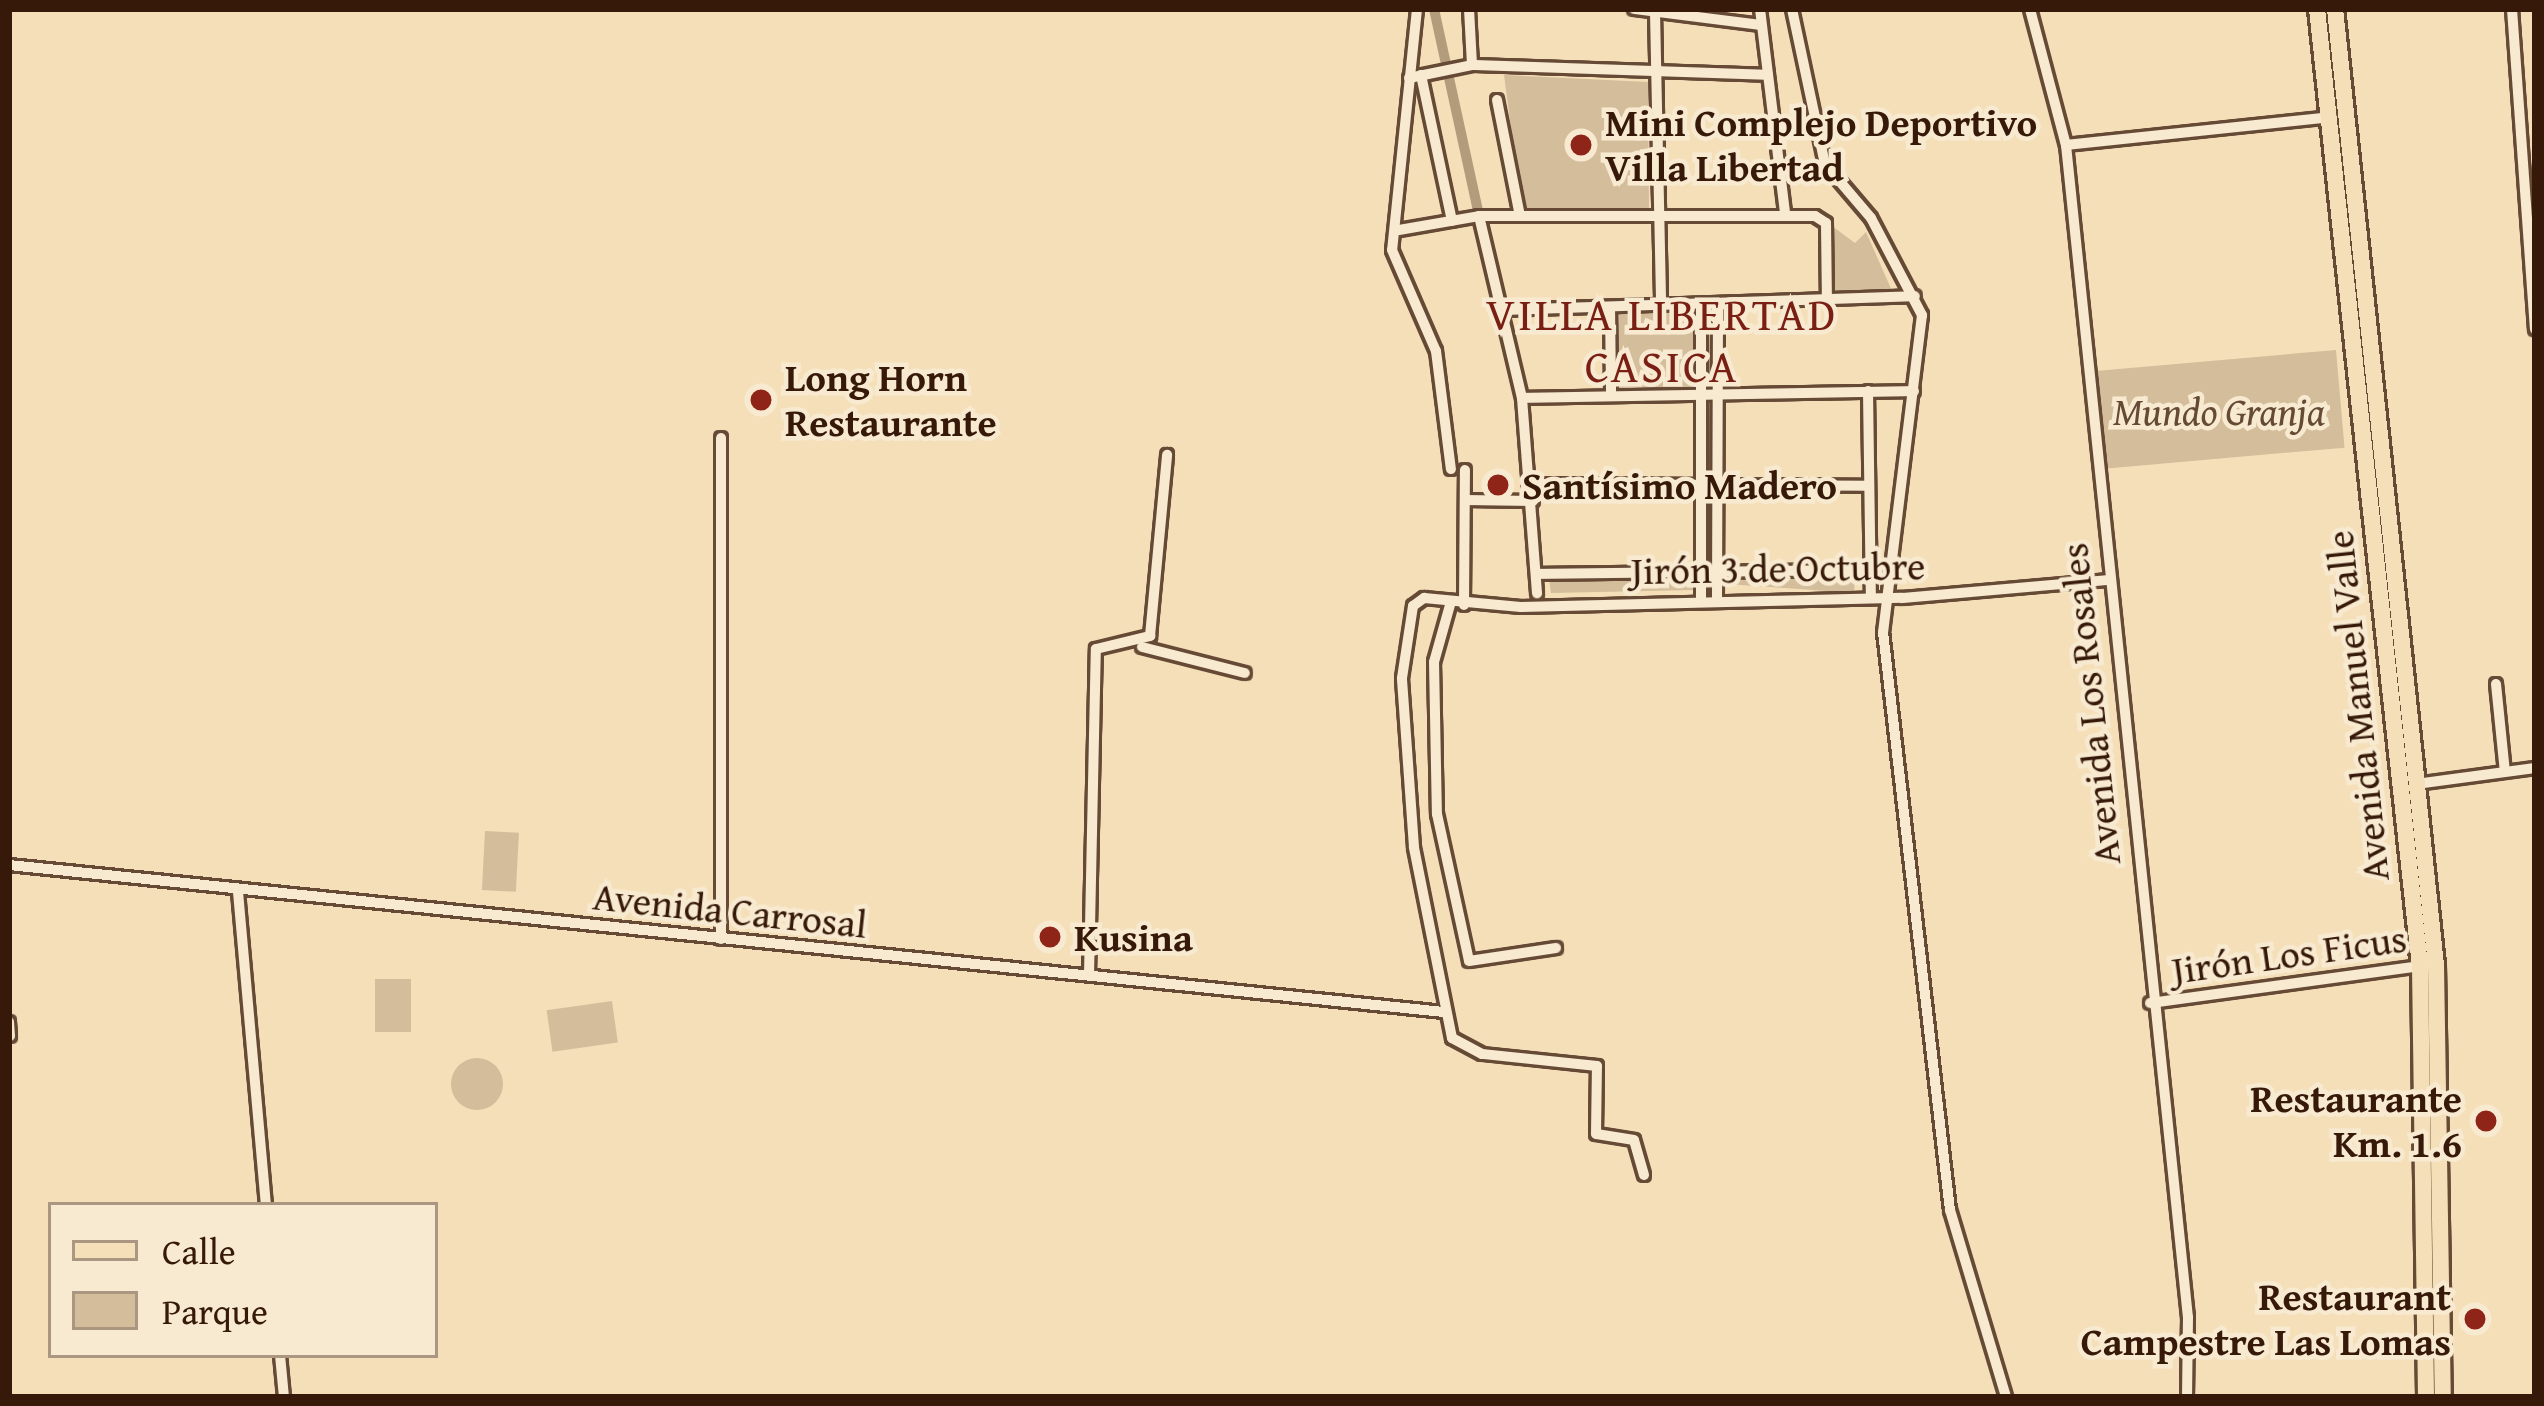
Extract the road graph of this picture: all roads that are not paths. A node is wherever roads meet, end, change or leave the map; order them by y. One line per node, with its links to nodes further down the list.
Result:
1 (1418, 9): 15 (street)
2 (1468, 9): 12 (street)
3 (1634, 9): 10 (street)
4 (1760, 9): 11 (street)
5 (1792, 9): 26 (street)
6 (2030, 9): 18 (street, Avenida Los Rosales)
7 (2317, 9): 17 (main road, Avenida Manuel Valle)
8 (2335, 9): 17 (main road, Avenida Manuel Valle)
9 (2512, 9): 19 (street)
10 (1655, 12): 11 (street); 13 (street)
11 (1760, 25): 14 (street)
12 (1472, 65): 13 (street); 15 (street)
13 (1656, 74): 14 (street); 23 (street)
14 (1768, 75): 20 (street)
15 (1415, 76): 24 (street); 25 (street)
16 (1497, 100): 22 (street)
17 (2337, 117): 18 (street); 66 (main road, Avenida Manuel Valle); 71 (main road, Avenida Manuel Valle)
18 (2066, 145): 54 (street, Avenida Los Rosales)
19 (2529, 161): 33 (street)
20 (1785, 213): 23 (street); 27 (street)
21 (1479, 216): 22 (street); 24 (street); 32 (street)
22 (1520, 216): 23 (street)
23 (1658, 217): 30 (street)
24 (1452, 221): 25 (street)
25 (1399, 230): 42 (street)
26 (1915, 296): 27 (street); 34 (street)
27 (1827, 301): 29 (street)
28 (1701, 304): 29 (street); 30 (street); 36 (street)
29 (1718, 304): 37 (street)
30 (1661, 305): 31 (street)
31 (1610, 307): 32 (street); 38 (street)
32 (1501, 310): 39 (street)
33 (2535, 329)
34 (1914, 391): 35 (street); 56 (street)
35 (1868, 392): 37 (street); 47 (street)
36 (1701, 393): 37 (street); 38 (street); 45 (street)
37 (1717, 393): 46 (street)
38 (1611, 394): 39 (street)
39 (1522, 398): 44 (street)
40 (721, 438): 69 (street)
41 (1167, 455): 61 (street)
42 (1451, 469)
43 (1465, 470): 48 (street)
44 (1533, 484): 45 (street); 49 (street)
45 (1701, 484): 46 (street); 52 (street)
46 (1718, 484): 47 (street); 53 (street)
47 (1869, 486): 50 (street)
48 (1465, 500): 49 (street); 60 (street)
49 (1534, 501): 51 (street)
50 (1870, 570): 53 (street, Jirón 3 de Octubre); 56 (street)
51 (1536, 574): 52 (street, Jirón 3 de Octubre); 55 (street)
52 (1701, 574): 53 (street, Jirón 3 de Octubre); 58 (street)
53 (1717, 574): 57 (street)
54 (2108, 580): 56 (street, Jirón 3 de Octubre); 73 (street, Avenida Los Rosales)
55 (1538, 593)
56 (1876, 596): 57 (street, Jirón 3 de Octubre); 81 (street)
57 (1717, 599): 58 (street, Jirón 3 de Octubre)
58 (1701, 600): 60 (street, Jirón 3 de Octubre)
59 (1450, 605): 60 (street, Jirón 3 de Octubre); 70 (street); 74 (street)
60 (1464, 605)
61 (1142, 647): 62 (street); 72 (street)
62 (1245, 673)
63 (2496, 684): 65 (street)
64 (2535, 767): 65 (street)
65 (2505, 772): 66 (street)
66 (2416, 784): 71 (main road, Avenida Manuel Valle)
67 (9, 865): 68 (street, Avenida Carrosal)
68 (238, 892): 69 (street, Avenida Carrosal); 78 (street)
69 (721, 939): 72 (street, Avenida Carrosal)
70 (1556, 948)
71 (2428, 965): 73 (street, Jirón Los Ficus); 83 (main road, Avenida Manuel Valle); 84 (main road, Avenida Manuel Valle)
72 (1089, 975): 74 (street, Avenida Carrosal)
73 (2150, 1003): 82 (street, Avenida Los Rosales)
74 (1444, 1012): 77 (street)
75 (9, 1022): 76 (street)
76 (10, 1036)
77 (1644, 1175)
78 (266, 1202)
79 (280, 1358): 80 (street)
80 (284, 1397)
81 (2006, 1397)
82 (2187, 1397)
83 (2426, 1397)
84 (2443, 1397)

